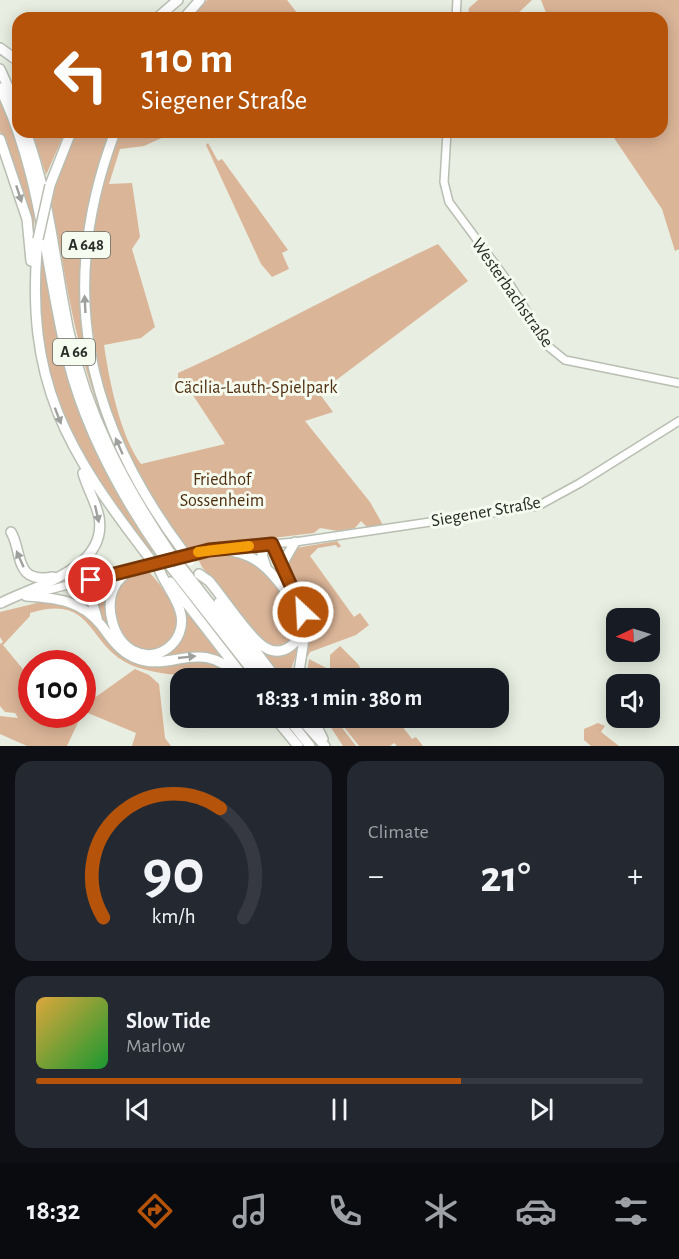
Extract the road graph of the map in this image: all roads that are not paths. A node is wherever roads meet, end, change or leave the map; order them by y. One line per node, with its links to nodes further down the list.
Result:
1 (178, 0): 3 (highway)
2 (200, 0): 4 (highway)
3 (164, 12)
4 (189, 12)
5 (0, 69): 7 (highway)
6 (0, 88): 8 (highway, A 66)
7 (12, 96)
8 (12, 118)
9 (20, 138): 23 (highway, A 66)
10 (29, 138): 23 (highway, A 66)
11 (69, 138): 15 (highway, A 66, bridge)
12 (113, 138): 24 (highway, A 648, one-way to 12, bridge)
13 (447, 138): 16 (main road, Westerbachstraße)
14 (0, 139): 15 (highway, one-way to 15)
15 (37, 335): 18 (highway, A 66, one-way to 18)
16 (679, 383)
17 (679, 421): 20 (main road, Siegener Straße)
18 (79, 459): 25 (highway, one-way to 25); 29 (highway, A 66, bridge)
19 (11, 532): 25 (highway, one-way to 19)
20 (295, 542): 21 (main road, Siegener Straße); 27 (highway)
21 (269, 544): 22 (main road, Siegener Straße); 27 (highway); 28 (highway)
22 (218, 548): 24 (main road, Siegener Straße); 28 (highway, A 648)
23 (167, 555): 26 (highway, A 66, bridge)
24 (193, 557): 30 (main road, Siegener Straße); 31 (highway, A 648)
25 (80, 564): 34 (highway)
26 (174, 565): 38 (highway, A 66); 39 (highway, A 66)
27 (281, 566): 41 (highway)
28 (266, 567): 31 (highway, A 648)
29 (159, 569): 30 (highway); 37 (highway, A 66)
30 (131, 570): 32 (main road, Siegener Straße)
31 (199, 574): 40 (highway, A 648)
32 (91, 580): 33 (main road, Siegener Straße); 35 (highway)
33 (26, 596): 34 (main road, Siegener Straße); 35 (highway)
34 (0, 603)
35 (99, 623): 36 (highway, one-way to 36)
36 (230, 668)
37 (235, 668)
38 (251, 668)
39 (260, 668)
40 (269, 668)
41 (300, 668)
42 (283, 728): 48 (highway)
43 (296, 728): 49 (highway)
44 (309, 728): 47 (highway)
45 (312, 728): 47 (highway)
46 (317, 728): 47 (highway)
47 (324, 744)
48 (298, 746)
49 (310, 746)

